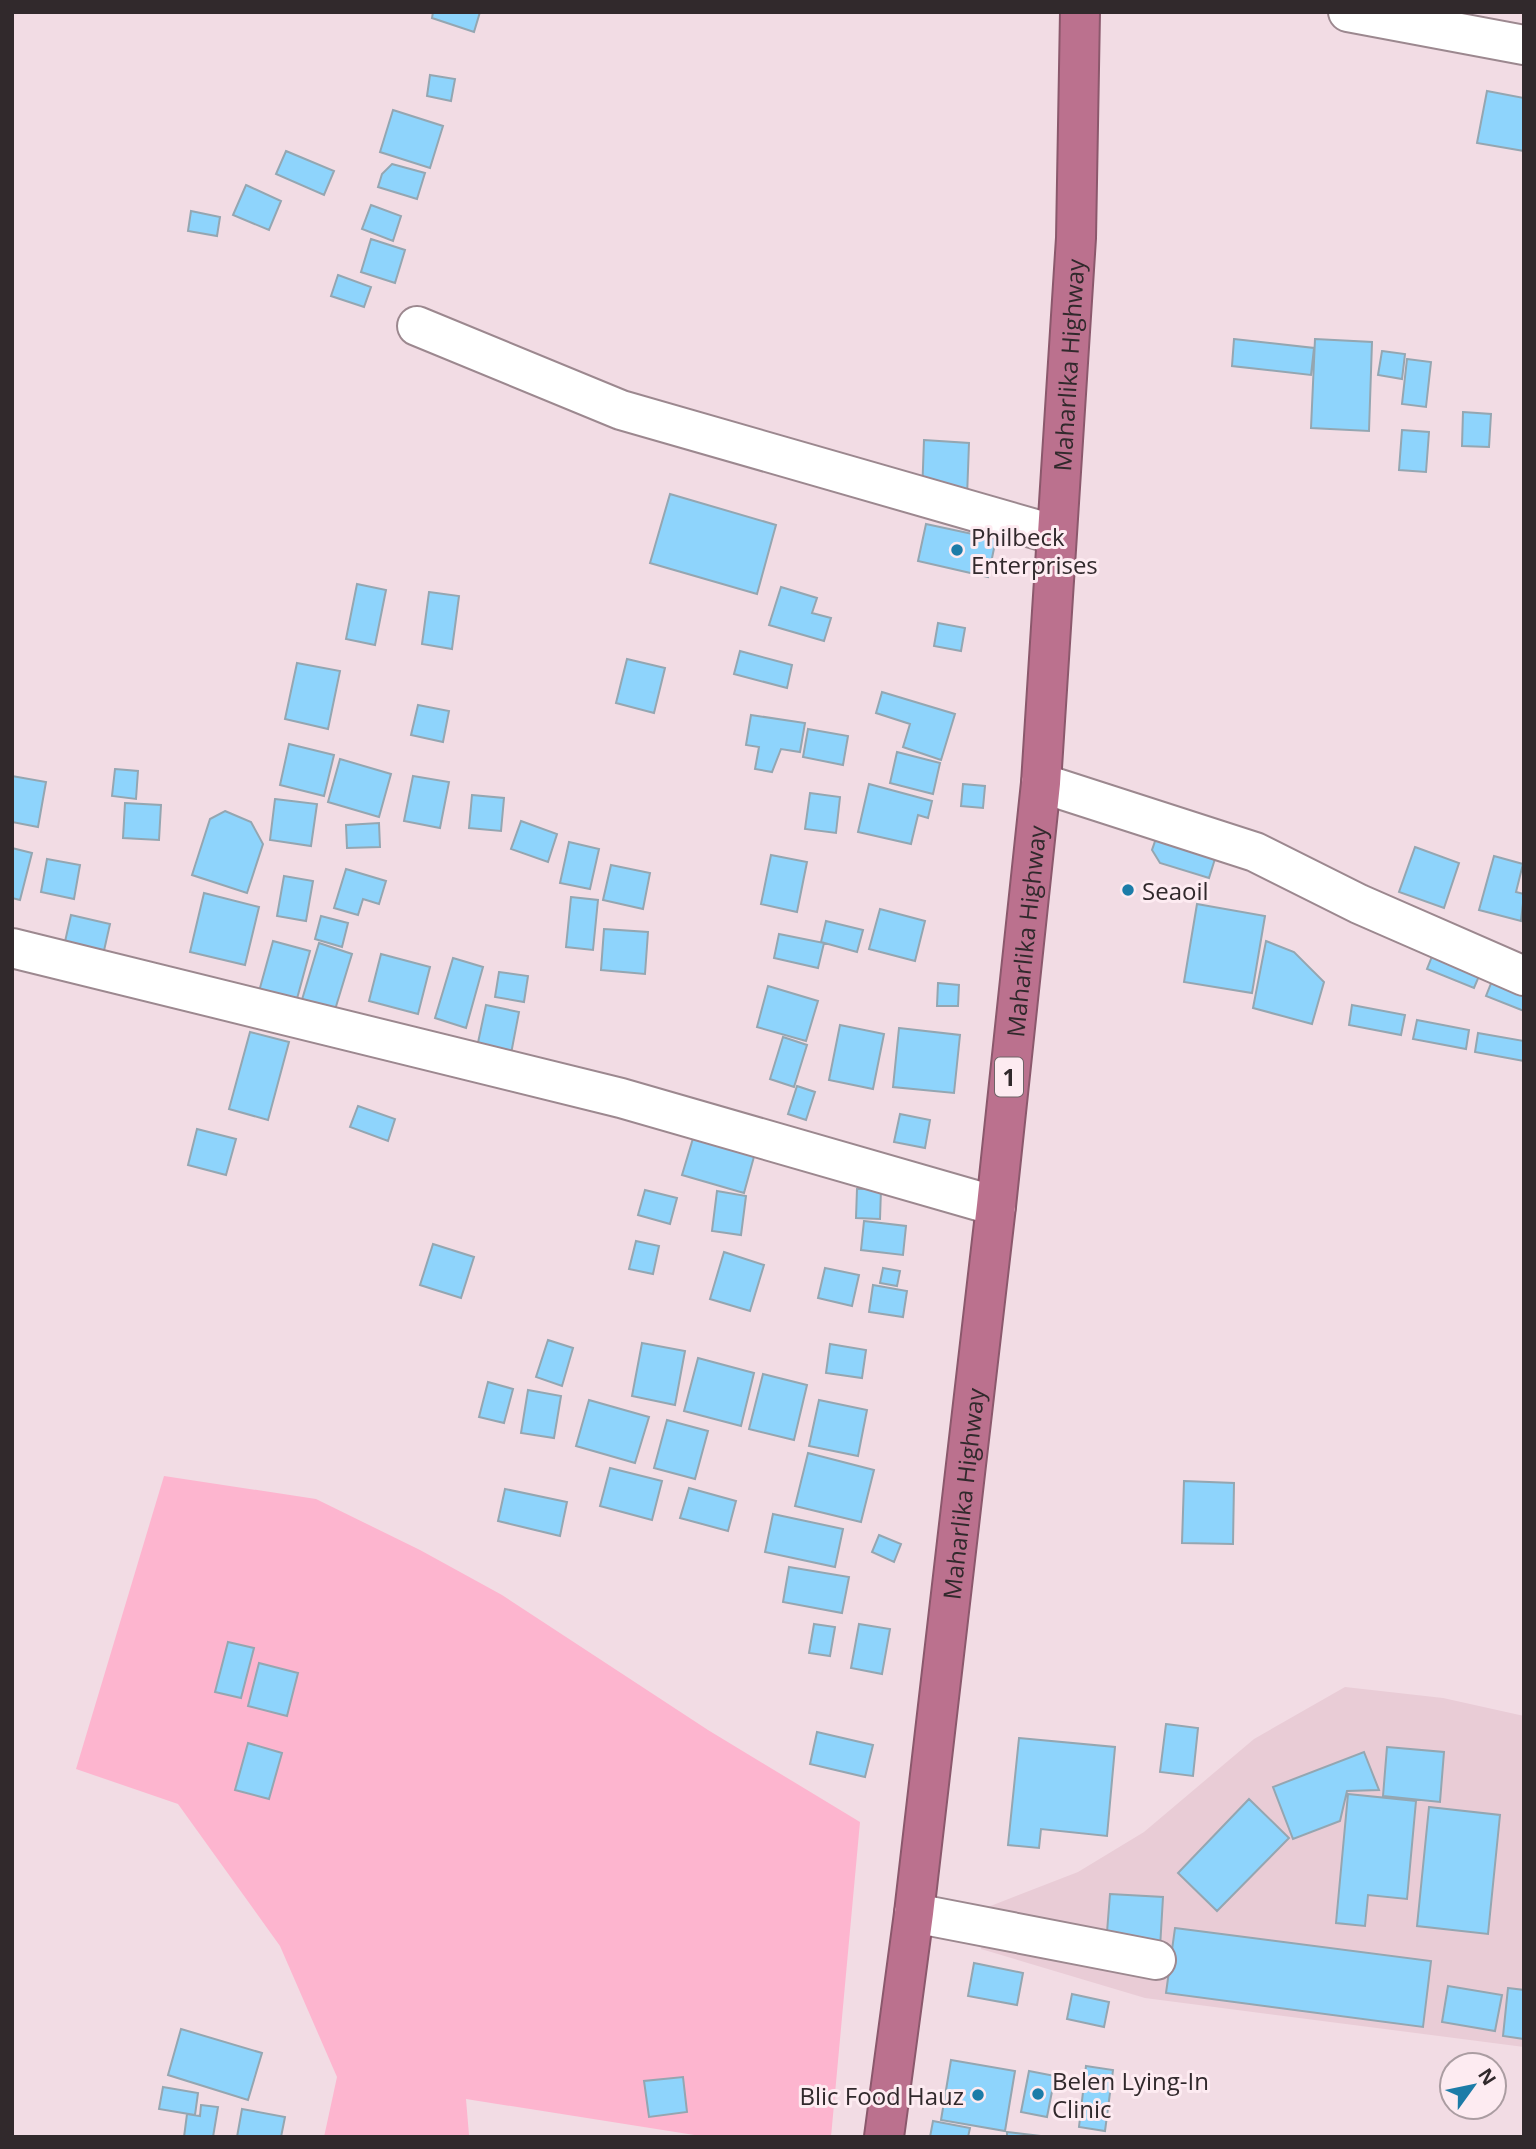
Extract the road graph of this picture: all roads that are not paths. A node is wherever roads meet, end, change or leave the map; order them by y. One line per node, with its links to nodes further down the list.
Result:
1 (1080, 12): 5 (highway, Maharlika Highway / 1)
2 (1348, 12): 3 (street)
3 (1524, 45)
4 (417, 326): 5 (street)
5 (1056, 535): 6 (highway, Maharlika Highway / 1)
6 (1041, 783): 8 (street); 9 (highway, Maharlika Highway / 1)
7 (12, 948): 9 (street)
8 (1524, 976)
9 (996, 1206): 10 (highway, Maharlika Highway / 1)
10 (914, 1913): 11 (street); 12 (highway, Maharlika Highway / 1)
11 (1156, 1961)
12 (884, 2137)

